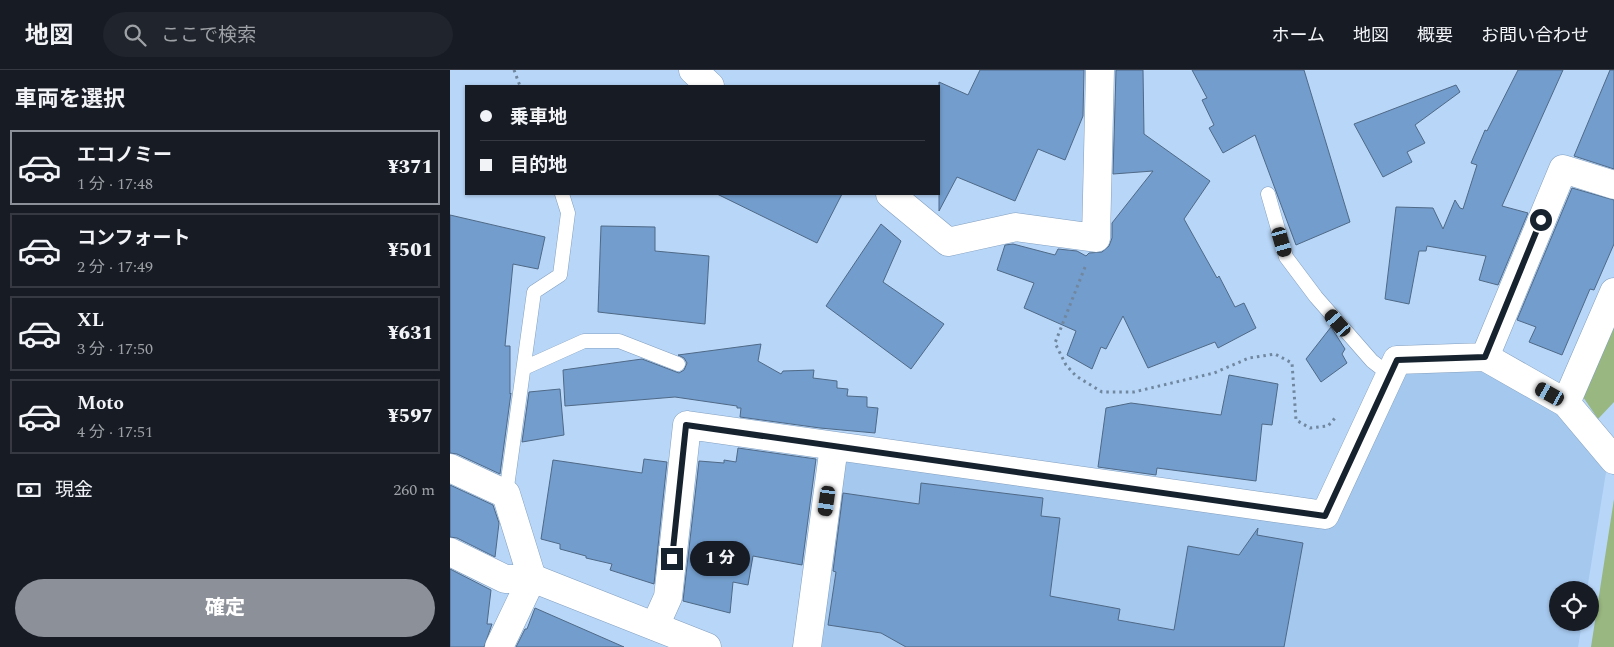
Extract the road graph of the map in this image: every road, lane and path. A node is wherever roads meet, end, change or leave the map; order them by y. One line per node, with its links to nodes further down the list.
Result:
1 (514, 70): 4 (path)
2 (693, 70): 5 (street)
3 (1100, 70): 10 (street)
4 (520, 85)
5 (709, 85)
6 (1614, 185): 12 (street)
7 (1268, 194): 15 (lane)
8 (562, 195): 14 (lane)
9 (891, 195): 10 (street)
10 (1096, 238): 15 (path)
11 (1614, 292): 16 (street)
12 (1485, 357): 15 (street); 16 (street)
13 (678, 364): 14 (lane)
14 (524, 368): 20 (lane)
15 (1381, 369): 17 (street)
16 (1566, 403): 18 (street)
17 (834, 446): 23 (street); 26 (street)
18 (1614, 460)
19 (450, 468): 20 (street)
20 (506, 494): 22 (street)
21 (450, 552): 22 (street)
22 (532, 578): 23 (street); 24 (street)
23 (655, 626): 25 (street)
24 (499, 647)
25 (707, 647)
26 (807, 647)

